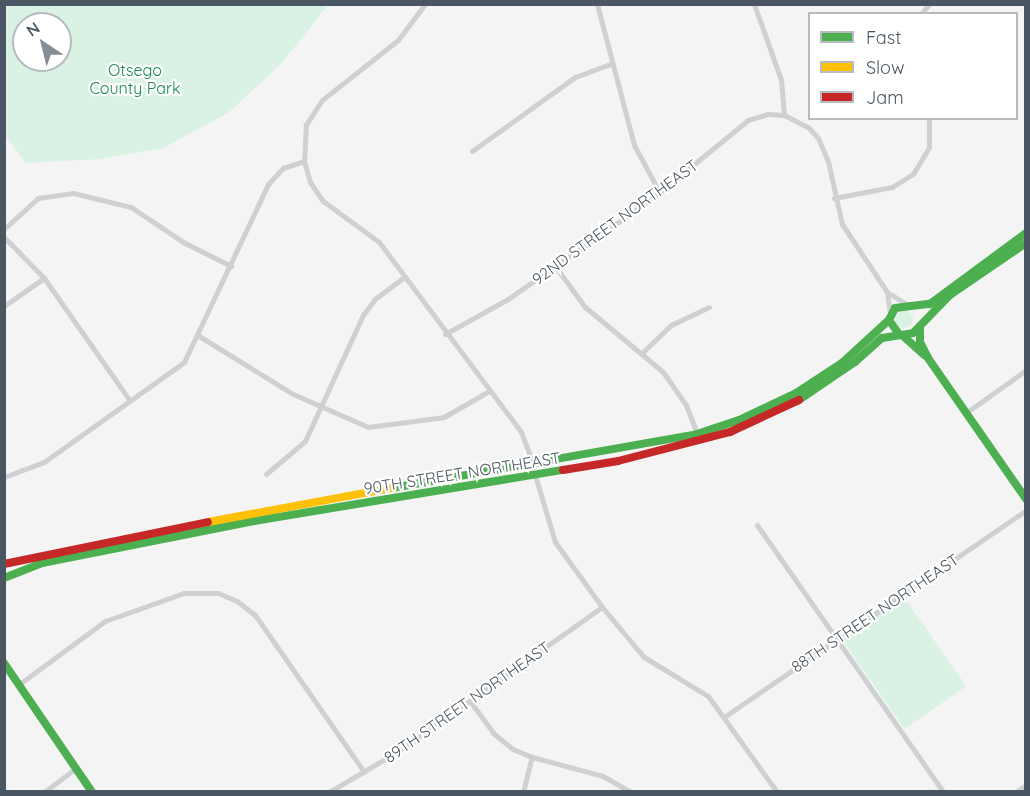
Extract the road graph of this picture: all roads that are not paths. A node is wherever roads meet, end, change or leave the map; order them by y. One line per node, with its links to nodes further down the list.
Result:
1 (425, 4): 8 (street)
2 (597, 4): 4 (street)
3 (754, 4): 5 (street)
4 (613, 63): 7 (street); 9 (street)
5 (784, 115): 9 (street, 92ND STREET NORTHEAST); 10 (street)
6 (929, 120): 10 (street)
7 (472, 151)
8 (304, 161): 15 (street); 17 (street)
9 (660, 194): 16 (street, 92ND STREET NORTHEAST)
10 (834, 198): 19 (street)
11 (4, 229): 15 (street)
12 (1026, 233): 20 (main road)
13 (4, 237): 18 (street)
14 (1026, 243): 24 (main road)
15 (231, 266): 27 (street)
16 (555, 266): 25 (street, 92ND STREET NORTHEAST); 28 (street)
17 (404, 277): 25 (street); 33 (street)
18 (44, 278): 21 (street); 32 (street)
19 (887, 292): 20 (street); 23 (street)
20 (909, 305): 23 (main road, 90TH STREET NORTHEAST); 24 (main road)
21 (4, 306)
22 (709, 307): 28 (street)
23 (889, 317): 26 (main road); 35 (main road, 90TH STREET NORTHEAST)
24 (920, 324): 26 (main road, 90TH STREET NORTHEAST); 29 (main road)
25 (445, 334): 31 (street)
26 (901, 335): 29 (main road); 39 (main road, 90TH STREET NORTHEAST)
27 (199, 336): 32 (street); 33 (street)
28 (643, 352): 35 (street)
29 (928, 358): 34 (main road)
30 (1026, 370): 34 (street)
31 (489, 391): 33 (street); 37 (street)
32 (130, 401): 40 (street)
33 (321, 409): 38 (street)
34 (967, 412): 42 (main road)
35 (697, 434): 36 (main road, 90TH STREET NORTHEAST)
36 (544, 462): 37 (main road, 90TH STREET NORTHEAST); 39 (main road)
37 (530, 464): 41 (main road); 45 (main road, 90TH STREET NORTHEAST)
38 (266, 474)
39 (536, 475): 41 (main road, 90TH STREET NORTHEAST); 47 (street)
40 (4, 477)
41 (522, 478): 46 (main road, 90TH STREET NORTHEAST)
42 (1026, 499)
43 (1026, 510): 48 (street, 88TH STREET NORTHEAST)
44 (757, 525): 48 (street)
45 (4, 564)
46 (4, 578)
47 (602, 607): 51 (street, 89TH STREET NORTHEAST); 52 (street)
48 (837, 638): 52 (street, 88TH STREET NORTHEAST); 63 (street)
49 (4, 663): 50 (main road)
50 (18, 686): 54 (main road); 55 (street)
51 (470, 701): 53 (street); 55 (street, 89TH STREET NORTHEAST)
52 (724, 717): 62 (street)
53 (532, 757): 60 (street); 61 (street)
54 (76, 768): 57 (street); 58 (main road)
55 (364, 772): 59 (street, 89TH STREET NORTHEAST)
56 (1026, 784): 64 (street)
57 (44, 792)
58 (92, 792)
59 (329, 792)
60 (523, 792)
61 (631, 792)
62 (777, 792)
63 (943, 792)
64 (1016, 792)

